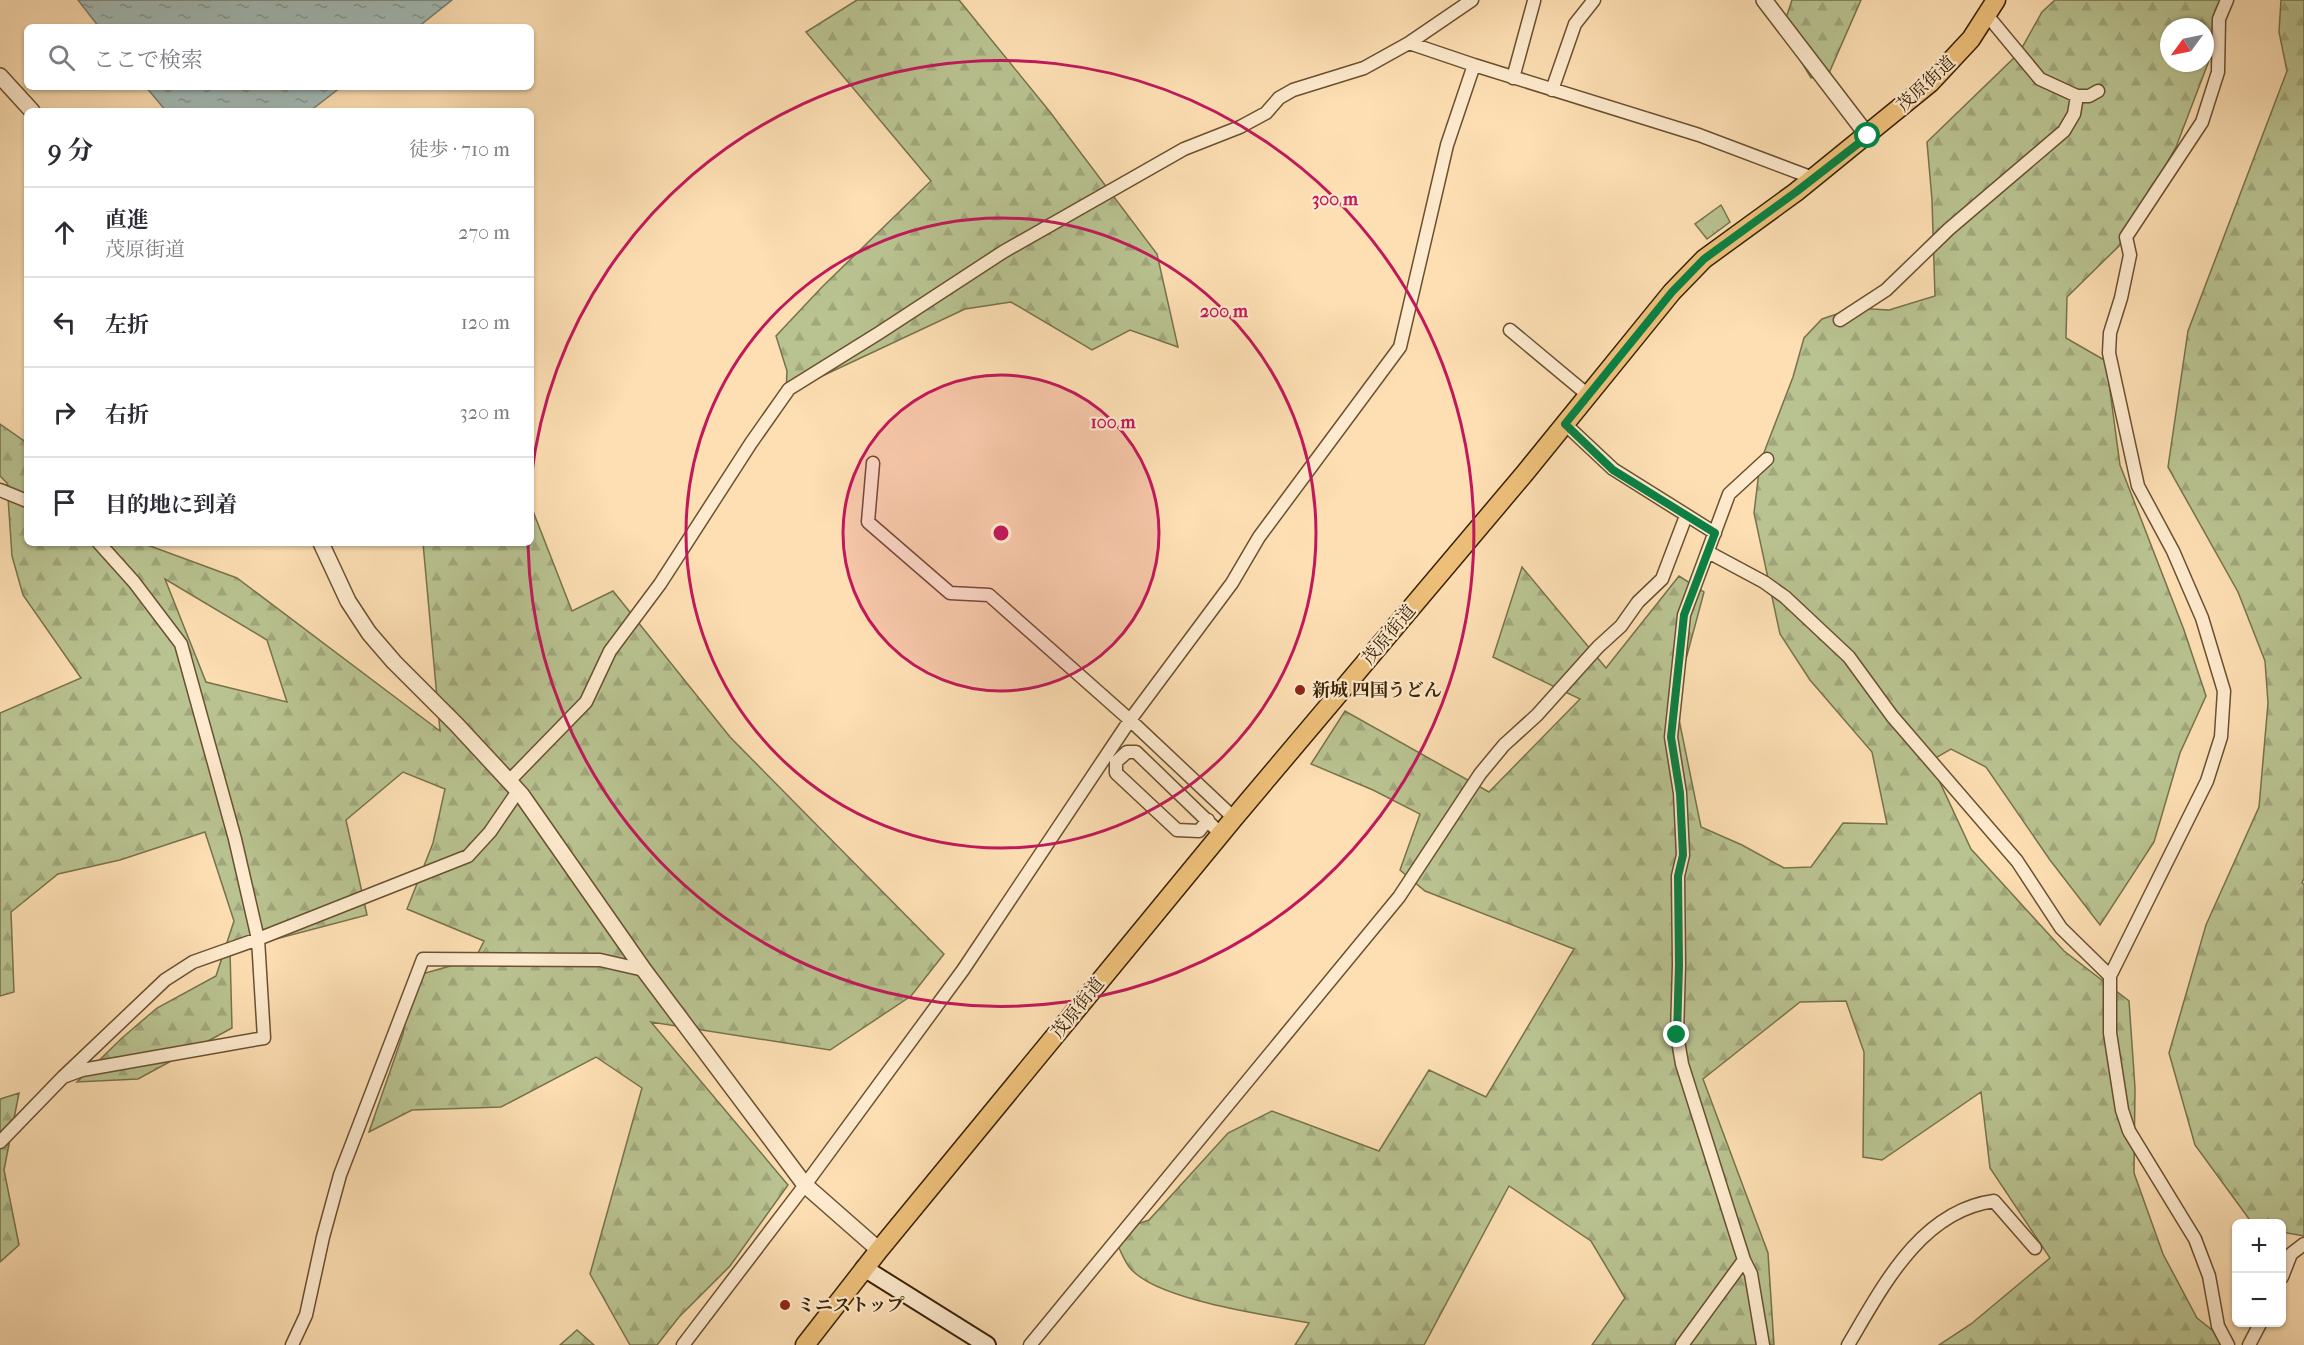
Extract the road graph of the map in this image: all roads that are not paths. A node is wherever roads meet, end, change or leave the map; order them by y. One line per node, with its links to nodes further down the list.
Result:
1 (1472, 0): 7 (street)
2 (1594, 0): 11 (street)
3 (1764, 0): 15 (street)
4 (2228, 0): 37 (street)
5 (1534, 1): 10 (street)
6 (1992, 8): 13 (street); 15 (main road, 茂原街道)
7 (1409, 43): 8 (street); 31 (street)
8 (1474, 65): 10 (street); 30 (street)
9 (0, 76): 14 (street)
10 (1513, 78): 11 (street)
11 (1552, 90): 16 (street)
12 (2098, 91): 13 (street)
13 (2077, 96): 17 (street)
14 (29, 108)
15 (1868, 136): 16 (main road, 茂原街道)
16 (1813, 178): 19 (main road, 茂原街道)
17 (1840, 320)
18 (1510, 330): 19 (street)
19 (1588, 394): 20 (main road, 茂原街道)
20 (1565, 424): 25 (street); 32 (main road, 茂原街道)
21 (1767, 459): 26 (street)
22 (873, 463): 30 (street)
23 (0, 490): 24 (street)
24 (24, 500)
25 (1686, 516): 26 (street); 52 (street)
26 (1715, 533): 29 (street)
27 (102, 546): 35 (street)
28 (322, 546): 31 (street)
29 (1708, 552): 37 (street); 44 (street)
30 (1130, 720): 32 (street); 40 (street)
31 (514, 785): 35 (street); 36 (street)
32 (1234, 818): 34 (main road, 茂原街道)
33 (1208, 820): 33 (street); 34 (street)
34 (1221, 834): 43 (main road, 茂原街道)
35 (258, 939): 38 (street); 38 (street)
36 (644, 970): 40 (street); 48 (street)
37 (2110, 976): 56 (street)
38 (63, 1077): 39 (street)
39 (0, 1142)
40 (805, 1185): 43 (street); 49 (street)
41 (2304, 1244): 46 (street)
42 (2035, 1248): 55 (street)
43 (879, 1250): 45 (main road, 茂原街道)
44 (1744, 1260): 53 (street); 54 (street)
45 (864, 1268): 50 (main road, 茂原街道); 51 (main road)
46 (2284, 1273)
47 (2259, 1327): 57 (street)
48 (292, 1345)
49 (683, 1345)
50 (805, 1345)
51 (987, 1345)
52 (1030, 1345)
53 (1682, 1345)
54 (1763, 1345)
55 (1848, 1345)
56 (2228, 1345)
57 (2249, 1345)

